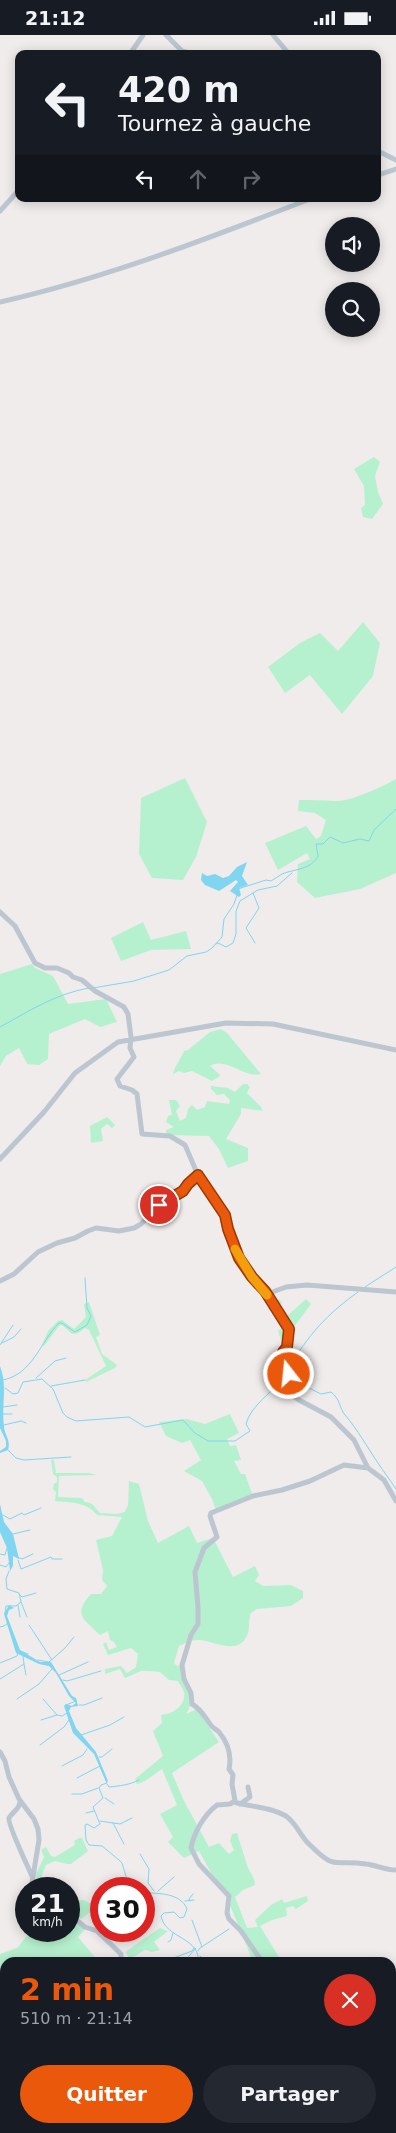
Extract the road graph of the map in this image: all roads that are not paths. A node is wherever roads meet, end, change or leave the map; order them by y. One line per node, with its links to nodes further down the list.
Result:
1 (143, 35): 4 (street)
2 (166, 35): 5 (street)
3 (273, 35): 6 (street)
4 (133, 50)
5 (181, 50)
6 (286, 50)
7 (381, 152): 8 (street)
8 (396, 160)
9 (396, 169): 10 (street)
10 (381, 174)
11 (15, 194): 13 (street)
12 (302, 202): 14 (street)
13 (0, 211)
14 (0, 303)
15 (0, 911): 16 (street)
16 (130, 1039): 17 (street); 18 (street); 19 (street)
17 (396, 1050)
18 (0, 1159)
19 (198, 1175): 20 (street); 22 (street)
20 (0, 1281)
21 (396, 1292): 22 (street)
22 (267, 1294): 23 (street)
23 (368, 1468): 24 (street); 28 (street)
24 (396, 1501)
25 (0, 1753): 27 (street)
26 (248, 1787): 28 (street)
27 (20, 1801): 30 (street); 30 (street)
28 (237, 1803): 29 (street); 33 (street)
29 (396, 1870)
30 (32, 1877)
31 (80, 1923): 32 (street)
32 (121, 1957)
33 (260, 1957)

